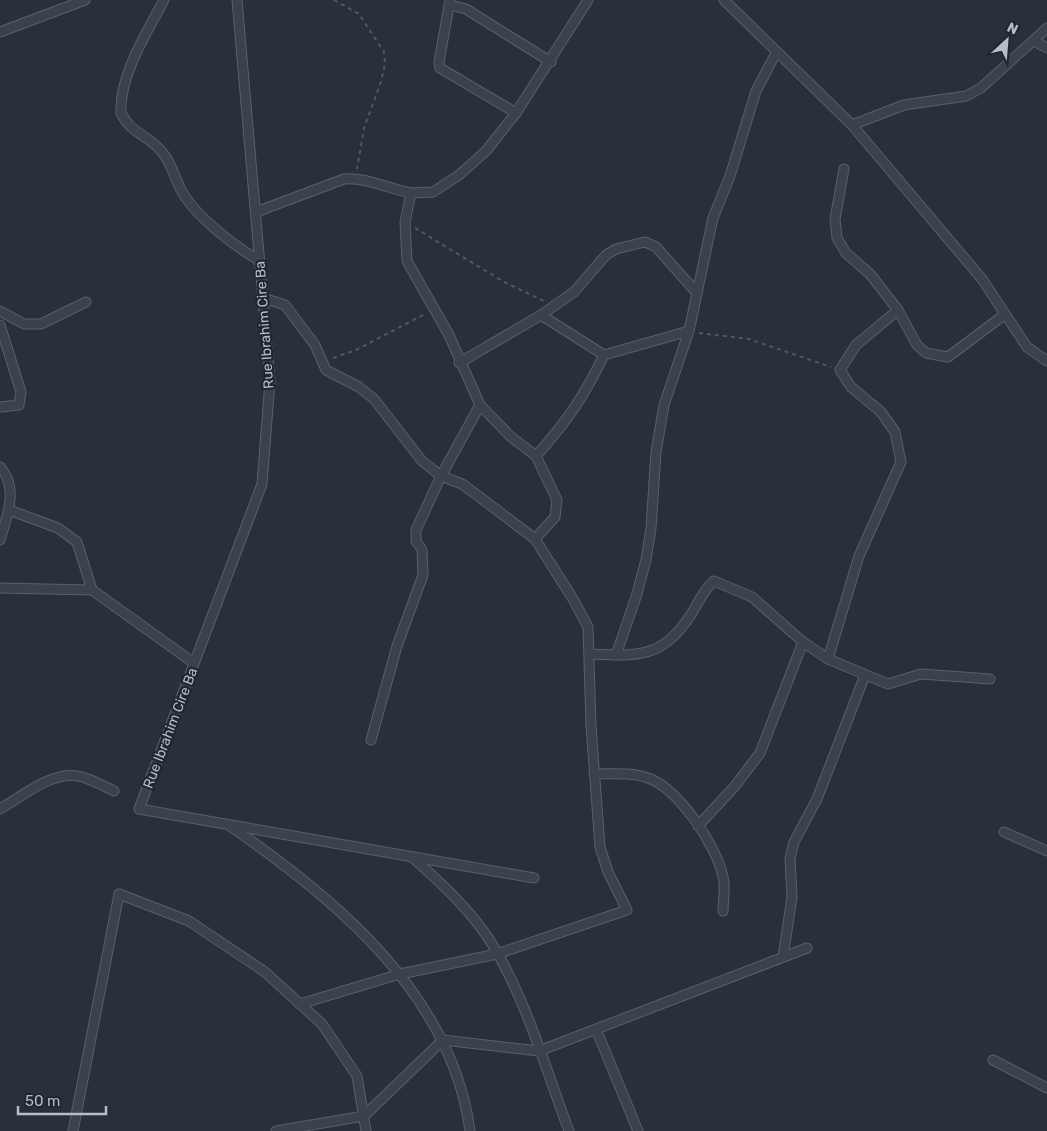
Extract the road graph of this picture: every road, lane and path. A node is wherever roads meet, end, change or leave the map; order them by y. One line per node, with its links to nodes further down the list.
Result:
1 (85, 0): 9 (street)
2 (164, 0): 21 (street)
3 (237, 0): 19 (street, Rue Ibrahim Cire Ba)
4 (334, 0): 17 (path)
5 (588, 0): 13 (street)
6 (724, 0): 12 (street)
7 (450, 2): 13 (street); 14 (street)
8 (1047, 28): 10 (street)
9 (0, 32)
10 (1034, 41): 11 (street); 15 (street)
11 (1047, 48)
12 (776, 53): 15 (street); 22 (street)
13 (551, 62): 14 (street)
14 (516, 114): 18 (street)
15 (852, 125): 30 (street)
16 (844, 169): 27 (street)
17 (356, 178): 18 (street); 19 (street)
18 (411, 194): 20 (street)
19 (256, 212): 21 (street, Rue Ibrahim Cire Ba)
20 (405, 222): 25 (path); 26 (street)
21 (260, 261): 23 (street, Rue Ibrahim Cire Ba)
22 (697, 293): 25 (street); 32 (street)
23 (263, 298): 35 (street); 52 (street, Rue Ibrahim Cire Ba)
24 (86, 302): 28 (street)
25 (553, 306): 29 (street)
26 (434, 309): 35 (path); 36 (street)
27 (898, 310): 30 (street); 37 (street)
28 (0, 311)
29 (541, 315): 33 (street); 36 (street)
30 (1004, 315): 34 (street)
31 (0, 325): 39 (street)
32 (689, 331): 33 (street); 37 (path); 50 (street)
33 (604, 355): 40 (street)
34 (1047, 361)
35 (321, 362): 42 (street)
36 (459, 363): 38 (street)
37 (840, 370): 51 (street)
38 (480, 405): 40 (street); 42 (street)
39 (0, 407)
40 (536, 456): 44 (street)
41 (0, 467): 43 (street)
42 (441, 476): 44 (street); 55 (street)
43 (9, 510): 45 (street); 47 (street)
44 (535, 539): 49 (street)
45 (0, 540)
46 (0, 588): 47 (street)
47 (92, 590): 52 (street)
48 (803, 642): 50 (street); 51 (street); 60 (street)
49 (590, 654): 50 (street); 56 (street)
50 (616, 655)
51 (828, 659): 53 (street)
52 (194, 663): 59 (street, Rue Ibrahim Cire Ba)
53 (865, 675): 54 (street); 68 (street)
54 (990, 679)
55 (371, 740)
56 (594, 774): 60 (street); 67 (street)
57 (114, 790): 58 (street)
58 (0, 809)
59 (227, 824): 63 (street); 69 (street)
60 (698, 826): 65 (street)
61 (1004, 832): 62 (street)
62 (1047, 850)
63 (412, 857): 64 (street); 67 (street)
64 (534, 878)
65 (723, 911)
66 (806, 948): 68 (street)
67 (497, 954): 69 (street); 73 (street)
68 (783, 957): 71 (street)
69 (400, 974): 70 (street); 72 (street)
70 (300, 1004): 76 (street); 77 (street)
71 (596, 1029): 73 (street); 82 (street)
72 (443, 1040): 73 (street); 76 (street); 80 (street)
73 (539, 1051): 81 (street)
74 (993, 1060): 75 (street)
75 (1047, 1088)
76 (364, 1116): 78 (street); 79 (street)
77 (73, 1131)
78 (276, 1131)
79 (366, 1131)
80 (470, 1131)
81 (569, 1131)
82 (638, 1131)

